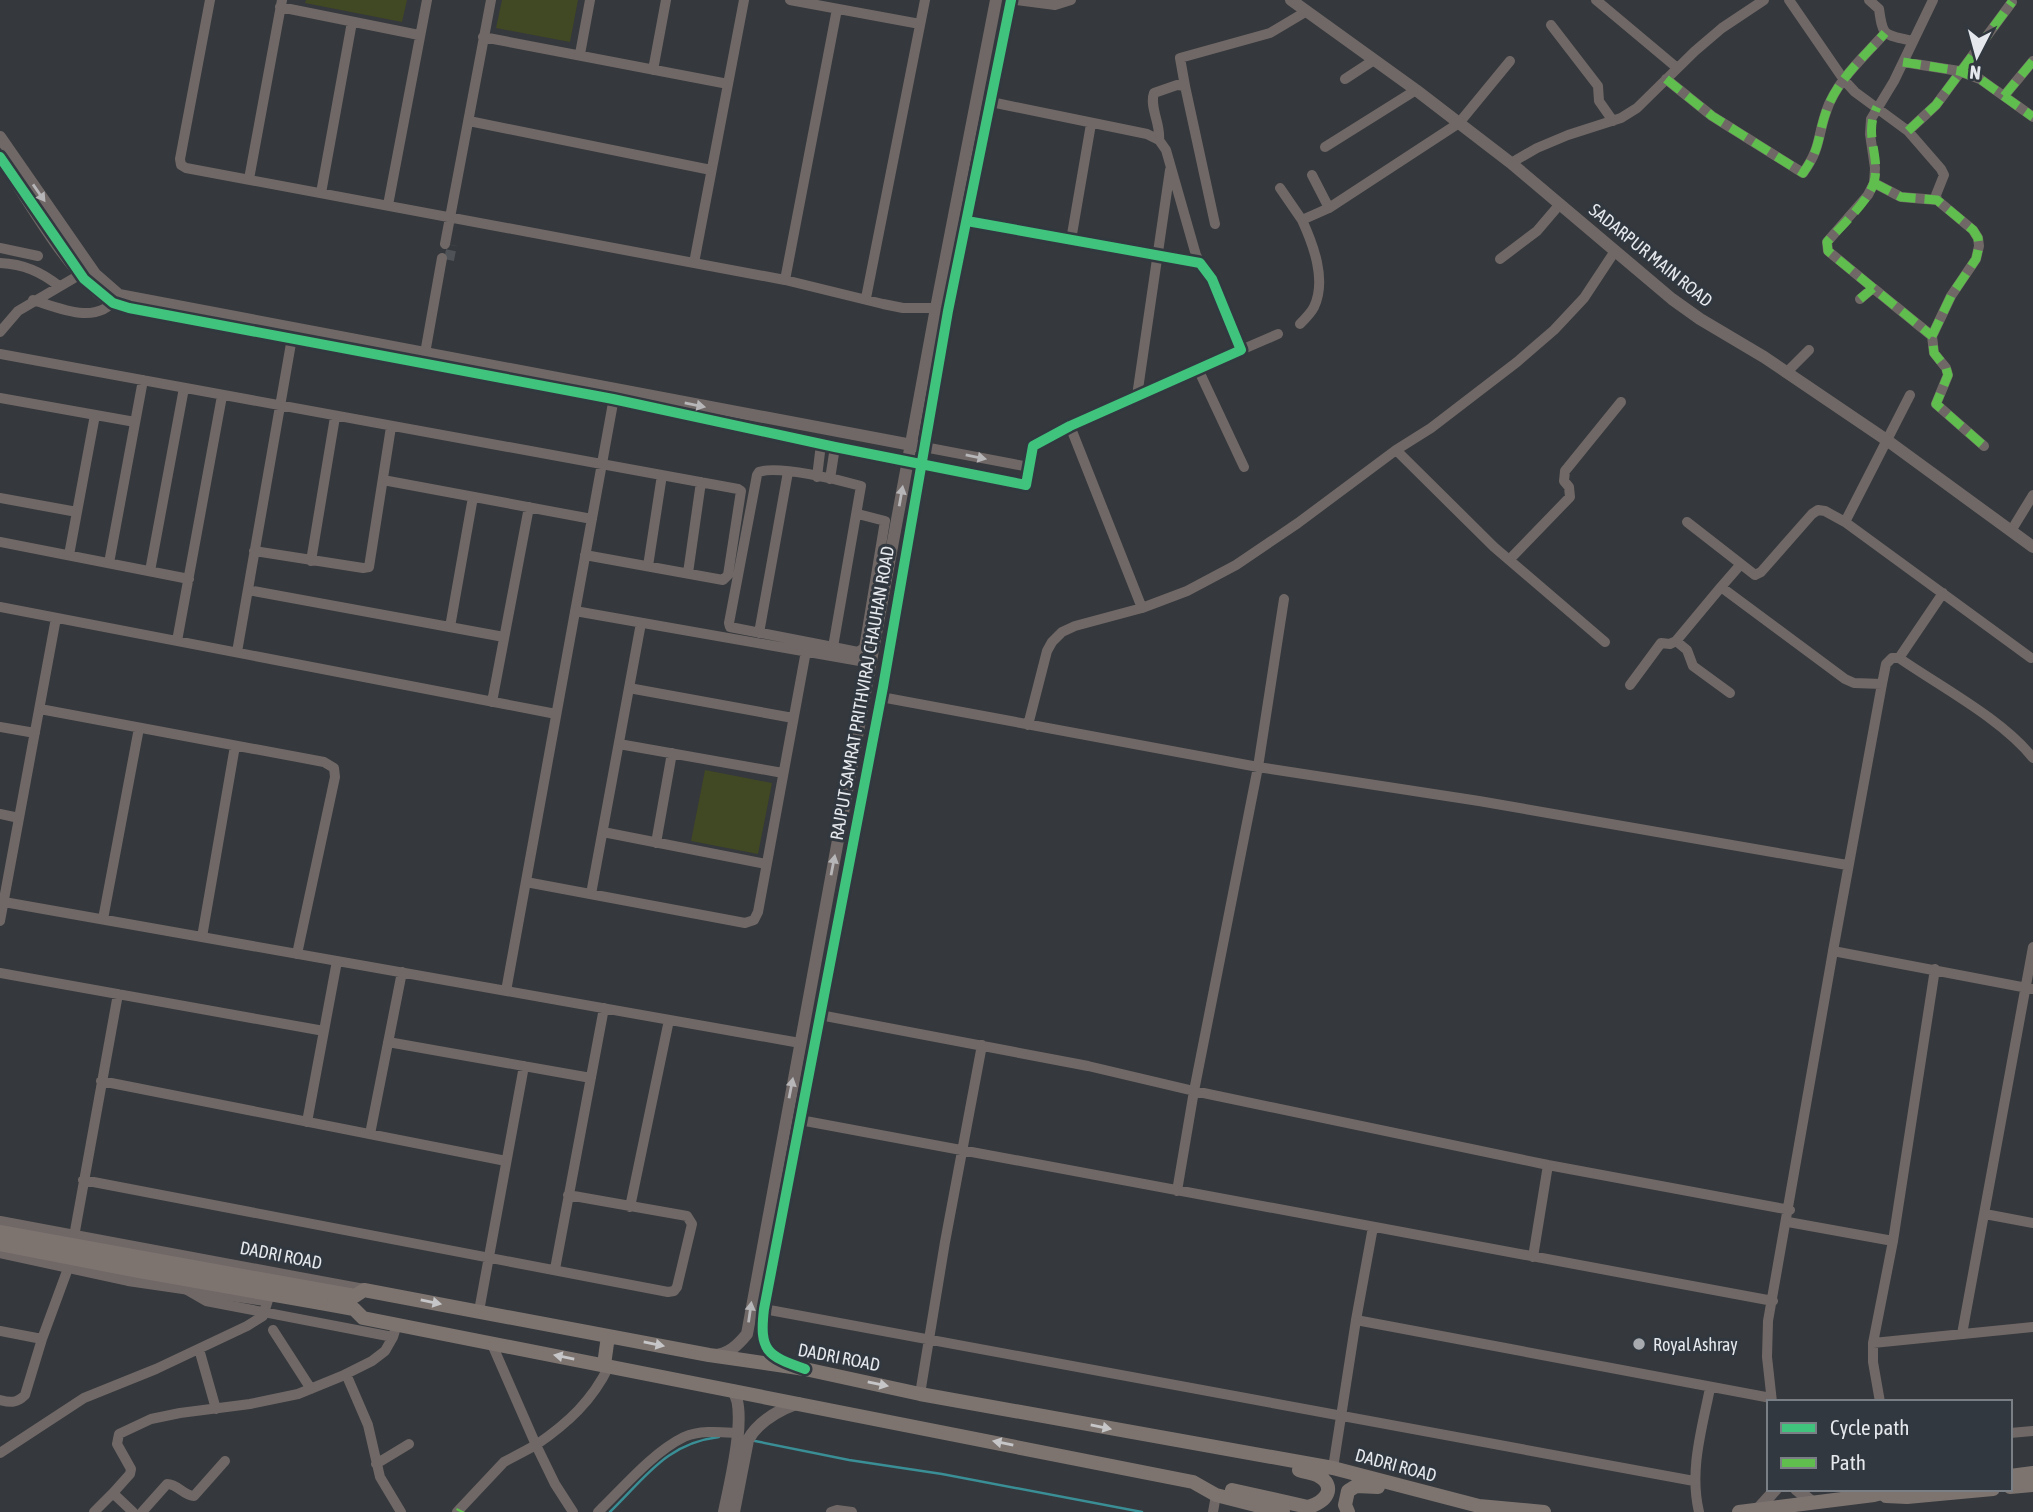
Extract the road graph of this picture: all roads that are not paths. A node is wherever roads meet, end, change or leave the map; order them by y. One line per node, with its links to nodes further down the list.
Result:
1 (210, 0): 60 (street)
2 (427, 0): 26 (street)
3 (491, 0): 27 (street)
4 (590, 0): 29 (street)
5 (666, 0): 35 (street)
6 (744, 0): 40 (street)
7 (790, 0): 20 (street)
8 (925, 0): 23 (street)
9 (996, 0): 91 (street, RAJPUT SAMRAT PRITHVIRAJ CHAUHAN ROAD)
10 (1014, 0): 11 (street); 44 (street, RAJPUT SAMRAT PRITHVIRAJ CHAUHAN ROAD)
11 (1071, 0)
12 (1292, 0): 21 (street, SADARPUR MAIN ROAD)
13 (1596, 0): 34 (street)
14 (1764, 0): 34 (street)
15 (1789, 0): 39 (street)
16 (1869, 0): 25 (street)
17 (1933, 0): 28 (street)
18 (2012, 2): 36 (street)
19 (281, 4): 22 (street); 60 (street)
20 (837, 9): 23 (street); 84 (street)
21 (1307, 11): 30 (street, SADARPUR MAIN ROAD); 41 (street)
22 (352, 22): 26 (street); 63 (street)
23 (920, 24): 88 (street)
24 (1551, 25): 48 (street)
25 (1885, 33): 28 (street); 39 (street)
26 (419, 35): 66 (street)
27 (483, 37): 29 (street); 47 (street)
28 (1912, 41): 33 (street)
29 (580, 54): 35 (street)
30 (1374, 60): 37 (street); 42 (street, SADARPUR MAIN ROAD)
31 (1510, 61): 49 (street)
32 (2033, 61): 43 (street)
33 (1903, 62): 36 (street); 45 (street)
34 (1676, 67): 38 (street)
35 (653, 70): 40 (street)
36 (1959, 71): 43 (street); 51 (street)
37 (1345, 79)
38 (1666, 79): 39 (street); 48 (street)
39 (1843, 80): 45 (street)
40 (728, 84): 58 (street)
41 (1185, 86): 53 (street); 71 (street)
42 (1416, 90): 49 (street, SADARPUR MAIN ROAD); 54 (street)
43 (2004, 96): 46 (street)
44 (990, 102): 50 (street); 70 (street, RAJPUT SAMRAT PRITHVIRAJ CHAUHAN ROAD)
45 (1877, 107): 51 (street); 61 (street)
46 (2033, 117)
47 (468, 121): 58 (street); 68 (street)
48 (1613, 121): 56 (street)
49 (1460, 123): 56 (street, SADARPUR MAIN ROAD); 67 (street)
50 (1091, 124): 53 (street); 72 (street)
51 (1908, 131): 64 (street)
52 (0, 137): 87 (street, one-way to 87)
53 (1159, 140): 57 (street)
54 (1325, 146)
55 (0, 157): 83 (street)
56 (1511, 163): 65 (street, SADARPUR MAIN ROAD)
57 (1171, 166): 77 (street); 82 (street)
58 (711, 170): 81 (street)
59 (1312, 175): 67 (street)
60 (249, 179): 63 (street)
61 (1874, 183): 64 (street); 86 (street)
62 (1280, 188): 69 (street)
63 (321, 193): 66 (street)
64 (1937, 200): 96 (street)
65 (1560, 204): 75 (street, SADARPUR MAIN ROAD); 79 (street)
66 (388, 205): 68 (street)
67 (1329, 208): 69 (street)
68 (454, 217): 73 (street); 81 (street)
69 (1301, 220): 92 (street)
70 (967, 221): 72 (street); 119 (street, RAJPUT SAMRAT PRITHVIRAJ CHAUHAN ROAD)
71 (1215, 224)
72 (1071, 240): 77 (street)
73 (448, 245)
74 (0, 248): 76 (street)
75 (1615, 251): 102 (street, SADARPUR MAIN ROAD); 122 (street)
76 (38, 256)
77 (1159, 256): 82 (street); 108 (street)
78 (446, 259): 100 (street)
79 (1500, 259)
80 (0, 263): 85 (street)
81 (694, 263): 84 (street)
82 (1200, 263): 97 (street)
83 (81, 274): 85 (street); 87 (street)
84 (785, 279): 88 (street)
85 (60, 286): 90 (street)
86 (1873, 288): 89 (street); 96 (street)
87 (116, 299): 90 (street); 94 (street)
88 (868, 299): 91 (street)
89 (1860, 299)
90 (33, 300): 93 (street)
91 (936, 308): 119 (street, RAJPUT SAMRAT PRITHVIRAJ CHAUHAN ROAD)
92 (1300, 324)
93 (0, 332)
94 (292, 334): 100 (street); 111 (street)
95 (1278, 334): 97 (street)
96 (1932, 336): 120 (street)
97 (1241, 350): 101 (street)
98 (1810, 350): 102 (street)
99 (0, 354): 103 (street)
100 (428, 358): 105 (street)
101 (1198, 369): 108 (street); 127 (street)
102 (1786, 373): 117 (street, SADARPUR MAIN ROAD)
103 (143, 380): 104 (street); 114 (street)
104 (184, 388): 107 (street); 154 (street)
105 (614, 394): 118 (street); 119 (street, one-way to 119); 124 (street)
106 (1910, 395): 117 (street)
107 (222, 396): 111 (street); 156 (street)
108 (1137, 396): 115 (street)
109 (0, 398): 112 (street)
110 (1621, 402): 149 (street)
111 (280, 407): 113 (street); 146 (street)
112 (95, 415): 114 (street); 138 (street)
113 (335, 416): 116 (street); 150 (street)
114 (135, 422): 151 (street)
115 (1070, 426): 126 (street); 162 (street)
116 (391, 427): 124 (street); 132 (street)
117 (1888, 441): 142 (street); 143 (street, SADARPUR MAIN ROAD)
118 (821, 444): 121 (street); 130 (street)
119 (918, 446): 123 (street, RAJPUT SAMRAT PRITHVIRAJ CHAUHAN ROAD); 125 (street, RAJPUT SAMRAT PRITHVIRAJ CHAUHAN ROAD); 126 (street, one-way to 126)
120 (1984, 446)
121 (835, 447): 123 (street); 131 (street)
122 (1396, 450): 149 (street); 162 (street)
123 (908, 462): 125 (street); 177 (street, RAJPUT SAMRAT PRITHVIRAJ CHAUHAN ROAD, one-way to 123)
124 (602, 464): 129 (street); 140 (street)
125 (921, 465): 126 (street); 182 (street, RAJPUT SAMRAT PRITHVIRAJ CHAUHAN ROAD)
126 (1029, 467)
127 (1244, 467)
128 (788, 472): 130 (street); 167 (street); 167 (street)
129 (662, 475): 133 (street); 153 (street)
130 (817, 477): 131 (street)
131 (830, 479): 139 (street)
132 (383, 480): 135 (street); 150 (street)
133 (701, 482): 155 (street); 155 (street)
134 (2033, 495): 143 (street)
135 (472, 497): 137 (street); 166 (street)
136 (0, 498): 138 (street)
137 (529, 507): 140 (street); 168 (street)
138 (77, 512): 147 (street)
139 (858, 514): 172 (street); 172 (street)
140 (592, 519): 148 (street)
141 (1687, 522): 152 (street)
142 (1845, 522): 152 (street); 159 (street)
143 (2011, 531): 145 (street, SADARPUR MAIN ROAD)
144 (0, 542): 147 (street)
145 (2033, 547)
146 (254, 551): 150 (street); 158 (street)
147 (69, 555): 151 (street)
148 (585, 555): 153 (street); 163 (street)
149 (1509, 560): 171 (street)
150 (311, 561)
151 (109, 563): 154 (street)
152 (1741, 564): 157 (street)
153 (648, 566): 155 (street)
154 (150, 571): 156 (street)
155 (688, 573)
156 (189, 579): 169 (street)
157 (1721, 587): 170 (street); 178 (street)
158 (248, 590): 166 (street); 174 (street)
159 (1942, 593): 175 (street); 176 (street)
160 (1284, 599): 195 (street)
161 (0, 607): 164 (street)
162 (1142, 608): 187 (street)
163 (575, 611): 165 (street); 185 (street)
164 (56, 618): 169 (street); 184 (street)
165 (641, 623): 173 (street); 180 (street)
166 (450, 627): 168 (street)
167 (759, 633): 172 (street)
168 (504, 637): 183 (street)
169 (177, 641): 174 (street)
170 (1676, 641): 179 (street); 181 (street)
171 (1605, 642)
172 (833, 647)
173 (806, 651): 177 (street); 186 (street)
174 (237, 652): 183 (street)
175 (1899, 658): 178 (street); 194 (street)
176 (2031, 658)
177 (871, 663): 224 (street, RAJPUT SAMRAT PRITHVIRAJ CHAUHAN ROAD, one-way to 177)
178 (1882, 684): 202 (street)
179 (1630, 685)
180 (629, 688): 186 (street); 191 (street)
181 (1730, 693)
182 (881, 697): 187 (street); 220 (street, RAJPUT SAMRAT PRITHVIRAJ CHAUHAN ROAD)
183 (492, 702): 185 (street)
184 (40, 709): 189 (street); 190 (street)
185 (556, 714): 203 (street)
186 (793, 718): 196 (street)
187 (1028, 725): 195 (street)
188 (0, 727): 190 (street)
189 (139, 728): 192 (street); 206 (street)
190 (35, 733): 198 (street)
191 (619, 744): 193 (street); 199 (street)
192 (235, 746): 208 (street); 211 (street)
193 (672, 753): 196 (street); 200 (street)
194 (2033, 758)
195 (1258, 767): 202 (street); 229 (street)
196 (783, 773): 201 (street)
197 (0, 814): 198 (street)
198 (19, 818): 205 (street)
199 (603, 832): 200 (street); 204 (street)
200 (656, 843): 201 (street)
201 (766, 864): 204 (street)
202 (1847, 865): 210 (street)
203 (526, 882): 204 (street); 217 (street)
204 (591, 894)
205 (4, 902): 206 (street); 207 (street)
206 (103, 919): 208 (street)
207 (0, 921)
208 (202, 937): 211 (street)
209 (2033, 947): 216 (street)
210 (1833, 951): 213 (street); 240 (street)
211 (297, 954): 212 (street)
212 (337, 961): 214 (street); 222 (street)
213 (1935, 969): 216 (street); 248 (street)
214 (401, 972): 217 (street); 223 (street)
215 (0, 973): 218 (street)
216 (2030, 989): 241 (street)
217 (506, 991): 219 (street)
218 (118, 994): 222 (street); 228 (street)
219 (604, 1008): 221 (street); 227 (street)
220 (820, 1015): 225 (street); 230 (street, RAJPUT SAMRAT PRITHVIRAJ CHAUHAN ROAD)
221 (668, 1020): 224 (street); 239 (street)
222 (324, 1031): 231 (street)
223 (388, 1042): 226 (street); 232 (street)
224 (800, 1043): 276 (street, RAJPUT SAMRAT PRITHVIRAJ CHAUHAN ROAD, one-way to 224)
225 (982, 1045): 229 (street); 233 (street)
226 (524, 1066): 227 (street); 234 (street)
227 (591, 1078): 238 (street)
228 (102, 1082): 231 (street); 236 (street)
229 (1194, 1091): 235 (street); 237 (street)
230 (800, 1120): 233 (street); 261 (street, RAJPUT SAMRAT PRITHVIRAJ CHAUHAN ROAD)
231 (307, 1122): 232 (street)
232 (370, 1134): 234 (street)
233 (963, 1151): 237 (street); 272 (street)
234 (506, 1161): 252 (street)
235 (1548, 1165): 240 (street); 253 (street)
236 (83, 1180): 247 (street); 252 (street)
237 (1177, 1191): 245 (street)
238 (568, 1195): 239 (street); 255 (street)
239 (630, 1207): 255 (street)
240 (1790, 1210): 243 (street)
241 (1985, 1214): 244 (street); 269 (street)
242 (0, 1222): 247 (street, DADRI ROAD)
243 (1788, 1222): 248 (street); 259 (street)
244 (2033, 1223)
245 (1373, 1227): 253 (street); 264 (street)
246 (0, 1232): 258 (main road, bridge)
247 (74, 1236): 250 (street, DADRI ROAD); 254 (street)
248 (1893, 1241): 274 (street)
249 (0, 1244): 258 (main road, bridge)
250 (158, 1251): 256 (street); 257 (street, DADRI ROAD)
251 (0, 1252): 254 (street)
252 (488, 1256): 255 (street); 262 (street)
253 (1533, 1257): 259 (street)
254 (70, 1268): 256 (street); 271 (street)
255 (555, 1269)
256 (155, 1284): 260 (street)
257 (363, 1290): 258 (main road); 262 (main road, DADRI ROAD, one-way to 262)
258 (321, 1296): 263 (main road)
259 (1773, 1301): 285 (street)
260 (266, 1307): 263 (street); 267 (street); 275 (street)
261 (764, 1309): 272 (street); 278 (street, RAJPUT SAMRAT PRITHVIRAJ CHAUHAN ROAD)
262 (479, 1311): 270 (main road, DADRI ROAD)
263 (363, 1318): 267 (main road)
264 (1356, 1320): 280 (street); 289 (street)
265 (2033, 1327): 269 (street)
266 (273, 1330): 281 (street)
267 (395, 1330): 273 (main road); 279 (street)
268 (0, 1332): 271 (street)
269 (1962, 1335): 274 (street)
270 (608, 1336): 276 (main road, DADRI ROAD, one-way to 276); 277 (main road)
271 (42, 1339): 284 (street)
272 (929, 1340): 283 (street); 289 (street)
273 (491, 1341): 277 (main road, one-way to 273); 294 (street)
274 (1873, 1343): 286 (street)
275 (200, 1349): 288 (street); 295 (street)
276 (709, 1354): 278 (main road, DADRI ROAD)
277 (607, 1365): 282 (main road); 294 (street)
278 (805, 1368): 283 (main road, DADRI ROAD, one-way to 283)
279 (346, 1374): 281 (street); 298 (street)
280 (1710, 1388): 285 (street); 302 (street)
281 (310, 1389): 288 (street)
282 (732, 1390): 287 (main road); 291 (street)
283 (920, 1394): 296 (main road, DADRI ROAD, one-way to 296)
284 (0, 1400)
285 (1772, 1400)
286 (1880, 1400)
287 (798, 1403): 303 (main road, one-way to 287); 324 (street)
288 (216, 1409): 310 (street)
289 (1340, 1416): 299 (street); 302 (street)
290 (2033, 1431): 292 (street)
291 (737, 1433): 322 (street); 323 (street)
292 (2012, 1433)
293 (409, 1444): 298 (street)
294 (536, 1445): 316 (street); 321 (street)
295 (0, 1453)
296 (1258, 1456): 299 (main road, DADRI ROAD); 303 (main road)
297 (225, 1461): 319 (street)
298 (376, 1464): 320 (street)
299 (1333, 1468): 312 (main road, DADRI ROAD)
300 (2033, 1474): 301 (main road)
301 (2012, 1476)
302 (1694, 1481): 331 (street)
303 (1193, 1482): 311 (main road)
304 (2033, 1485): 305 (main road)
305 (2012, 1487)
306 (1774, 1491): 315 (street)
307 (1798, 1491): 314 (street)
308 (1891, 1491): 313 (main road)
309 (1972, 1491): 313 (main road)
310 (113, 1493): 317 (street); 318 (street)
311 (1216, 1494): 327 (street); 328 (main road)
312 (1436, 1495): 329 (main road); 330 (main road, DADRI ROAD)
313 (1874, 1495): 314 (main road)
314 (1812, 1502): 315 (main road)
315 (1757, 1510): 332 (main road)
316 (459, 1511)
317 (94, 1512)
318 (133, 1512)
319 (142, 1512)
320 (401, 1512)
321 (573, 1512)
322 (598, 1512)
323 (724, 1512)
324 (734, 1512)
325 (831, 1512): 326 (street)
326 (852, 1512)
327 (1213, 1512)
328 (1283, 1512)
329 (1348, 1512)
330 (1544, 1512)
331 (1699, 1512)
332 (1739, 1512)

